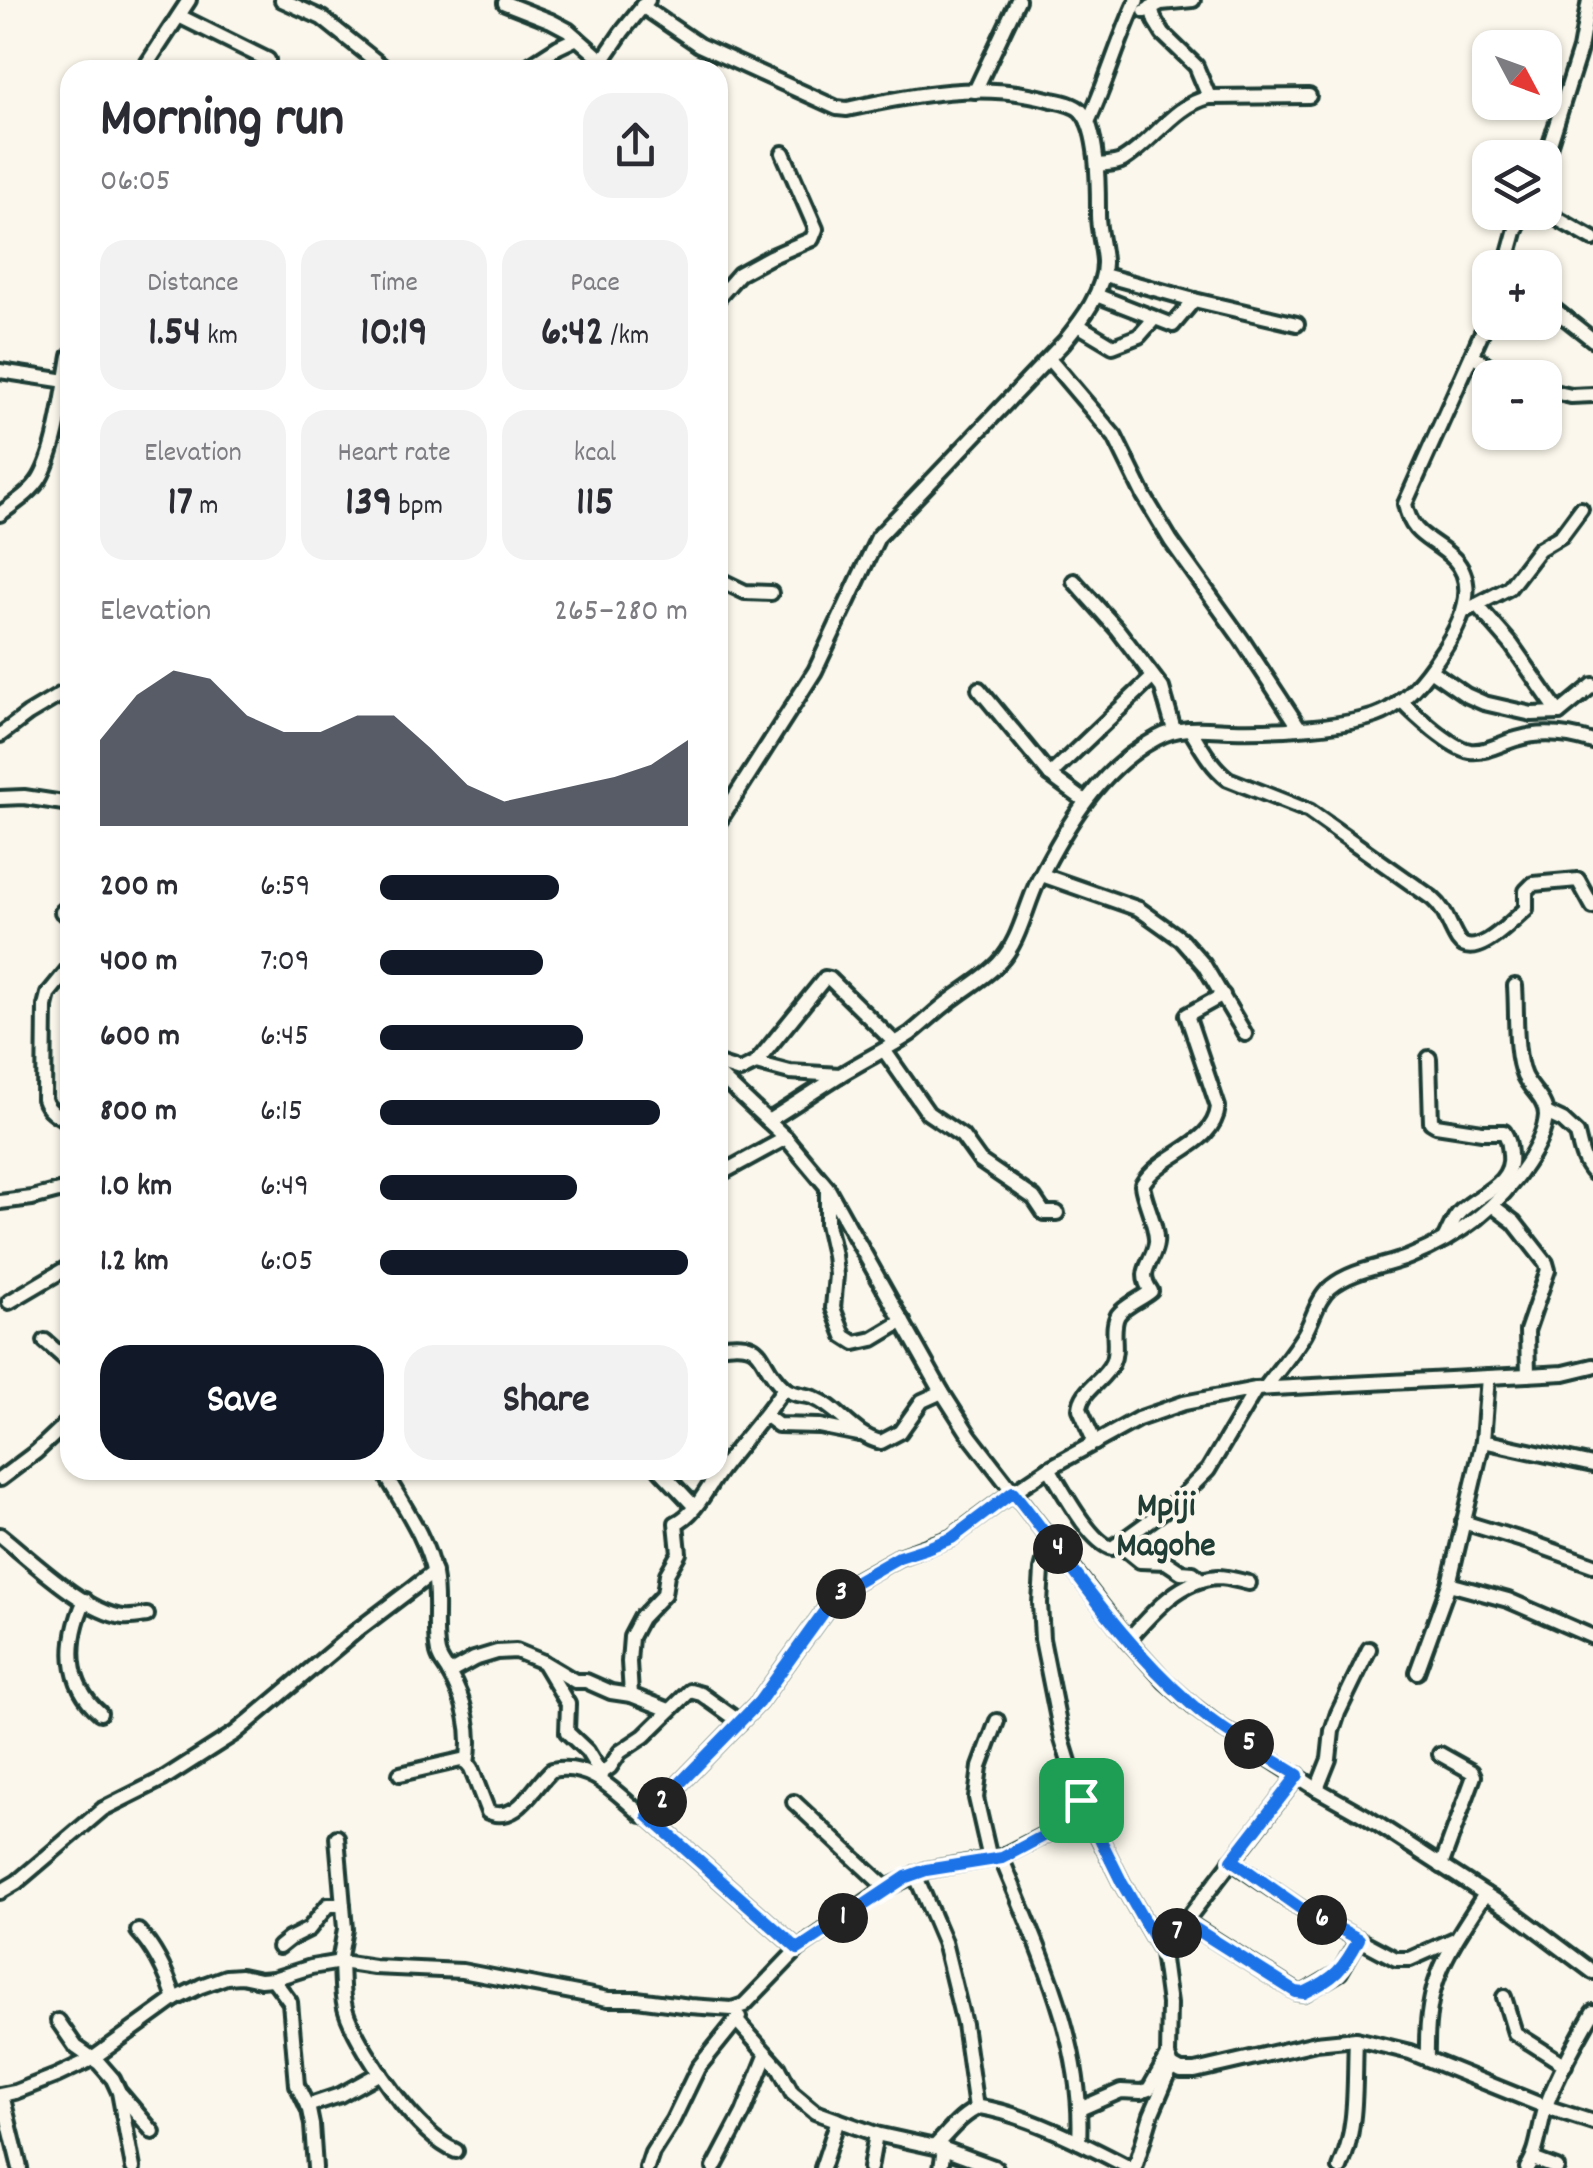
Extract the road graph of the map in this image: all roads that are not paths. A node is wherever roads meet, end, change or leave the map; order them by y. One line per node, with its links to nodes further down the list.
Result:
1 (188, 0): 10 (street)
2 (282, 0): 16 (street)
3 (1018, 0): 20 (street)
4 (1136, 0): 11 (street)
5 (1192, 0): 9 (street)
6 (1589, 0): 13 (street)
7 (505, 3): 12 (street)
8 (645, 3): 19 (street); 20 (street)
9 (1150, 8): 11 (street); 22 (street)
10 (180, 16): 14 (street); 15 (street)
11 (1124, 28): 23 (street)
12 (577, 38): 17 (street); 18 (street)
13 (1586, 48): 24 (street)
14 (151, 60)
15 (268, 60)
16 (374, 60)
17 (538, 60)
18 (595, 60)
19 (603, 60)
20 (974, 90): 23 (street)
21 (1309, 96): 22 (street)
22 (1209, 97): 26 (street)
23 (1088, 122): 26 (street)
24 (1552, 140)
25 (783, 153): 30 (street)
26 (1098, 165): 29 (street)
27 (1562, 222): 28 (street)
28 (1593, 239)
29 (1104, 275): 31 (street); 32 (street)
30 (728, 287)
31 (1096, 295): 34 (street); 36 (street)
32 (1194, 300): 34 (street); 35 (street)
33 (1562, 315): 38 (street)
34 (1154, 319): 36 (street)
35 (1296, 324)
36 (1078, 325): 40 (street)
37 (1479, 340): 39 (street)
38 (1593, 340)
39 (1473, 355): 41 (street); 53 (street)
40 (1049, 359): 61 (street); 70 (street)
41 (1480, 360)
42 (0, 371): 43 (street)
43 (60, 380)
44 (1562, 394): 45 (street)
45 (1593, 395)
46 (60, 424): 48 (street)
47 (1582, 509): 52 (street)
48 (0, 514)
49 (1074, 581): 55 (street)
50 (728, 584): 51 (street)
51 (771, 593)
52 (1477, 605): 53 (street); 60 (street)
53 (1464, 612): 54 (street)
54 (1430, 670): 59 (street); 60 (street)
55 (1154, 678): 63 (street); 66 (street)
56 (1593, 685): 60 (street)
57 (979, 689): 66 (street)
58 (60, 695): 64 (street)
59 (1402, 700): 61 (street); 65 (street)
60 (1560, 713)
61 (1299, 727): 62 (street)
62 (1190, 729): 63 (street); 72 (street)
63 (1174, 730): 69 (street)
64 (0, 735)
65 (1593, 742)
66 (1050, 775): 69 (street)
67 (0, 798): 68 (street)
68 (60, 801)
69 (1085, 801): 71 (street)
70 (728, 807)
71 (1042, 875): 75 (street); 77 (street)
72 (1593, 907)
73 (60, 980): 84 (street)
74 (1515, 986): 83 (street)
75 (1223, 994): 76 (street); 113 (street)
76 (1245, 1034)
77 (889, 1046): 79 (street); 81 (street); 95 (street)
78 (1428, 1058): 96 (street)
79 (756, 1063): 80 (street); 81 (street)
80 (728, 1067)
81 (840, 1075): 85 (street)
82 (728, 1083): 85 (street)
83 (1546, 1113): 88 (street); 94 (street)
84 (60, 1116)
85 (768, 1121): 87 (street)
86 (1593, 1135): 88 (street)
87 (786, 1138): 89 (street); 91 (street)
88 (1580, 1151): 90 (street)
89 (728, 1170)
90 (1593, 1174)
91 (827, 1187): 99 (street); 99 (street)
92 (60, 1191): 93 (street)
93 (0, 1202)
94 (1493, 1206): 96 (street); 104 (street)
95 (1057, 1213)
96 (1444, 1240): 107 (street)
97 (60, 1272): 98 (street)
98 (10, 1302)
99 (903, 1321): 108 (street)
100 (46, 1341): 102 (street)
101 (728, 1344): 106 (street)
102 (60, 1354)
103 (1593, 1366): 104 (street)
104 (1528, 1375): 105 (street)
105 (1488, 1377): 107 (street); 112 (street)
106 (784, 1388): 109 (street); 111 (street)
107 (1261, 1389): 113 (street); 126 (street)
108 (942, 1392): 111 (street); 121 (street)
109 (766, 1416): 111 (street); 114 (street)
110 (60, 1429): 117 (street)
111 (861, 1434)
112 (1483, 1441): 115 (street); 123 (street)
113 (1095, 1442): 116 (street)
114 (728, 1460)
115 (1593, 1465)
116 (1049, 1468): 121 (street); 126 (street)
117 (0, 1479)
118 (388, 1480): 128 (street)
119 (669, 1480): 122 (street)
120 (712, 1480): 122 (street)
121 (1013, 1492): 125 (street); 144 (street)
122 (694, 1506): 140 (street)
123 (1463, 1522): 127 (street); 131 (street)
124 (0, 1534): 132 (street)
125 (1050, 1539): 135 (street); 151 (street)
126 (1119, 1544): 129 (street)
127 (1593, 1565)
128 (434, 1572): 139 (street); 160 (street)
129 (1201, 1580): 130 (street); 135 (street)
130 (1249, 1583)
131 (1449, 1584): 134 (street); 138 (street)
132 (84, 1600): 133 (street); 142 (street)
133 (147, 1615)
134 (1593, 1637)
135 (1128, 1640): 149 (street)
136 (1369, 1649): 150 (street)
137 (543, 1662): 139 (street); 140 (street); 148 (street)
138 (1417, 1672)
139 (450, 1673): 146 (street)
140 (631, 1695): 141 (street)
141 (669, 1710): 144 (street); 148 (street)
142 (100, 1713)
143 (997, 1721): 155 (street)
144 (740, 1722): 153 (street)
145 (1440, 1754): 157 (street)
146 (467, 1763): 147 (street); 148 (street)
147 (400, 1774)
148 (599, 1775): 153 (street)
149 (1298, 1775): 150 (street); 156 (street)
150 (1317, 1788): 157 (street)
151 (1081, 1800): 155 (street); 169 (street)
152 (794, 1802): 159 (street)
153 (648, 1816): 168 (street)
154 (337, 1837): 162 (street)
155 (996, 1858): 158 (street); 191 (street)
156 (1232, 1860): 163 (street); 165 (street)
157 (1441, 1866): 161 (street)
158 (915, 1874): 159 (street); 190 (street)
159 (886, 1888): 168 (street)
160 (0, 1892)
161 (1485, 1894): 166 (street); 171 (street)
162 (343, 1905): 167 (street); 170 (street)
163 (1185, 1922): 165 (street); 169 (street)
164 (138, 1931): 174 (street)
165 (1359, 1939): 166 (street)
166 (1456, 1939): 181 (street)
167 (278, 1947)
168 (798, 1949): 175 (street)
169 (1162, 1952): 183 (street)
170 (340, 1962): 172 (street); 175 (street); 185 (street)
171 (1593, 1972)
172 (273, 1980): 174 (street); 188 (street)
173 (1504, 1997): 184 (street)
174 (175, 1999): 182 (street)
175 (744, 2005): 178 (street)
176 (1593, 2012): 184 (street)
177 (58, 2021): 182 (street)
178 (737, 2022): 180 (street); 203 (street)
179 (1356, 2039): 181 (street); 183 (street); 210 (street)
180 (766, 2056): 192 (street); 204 (street)
181 (1427, 2058): 189 (street)
182 (92, 2059): 186 (street); 187 (street)
183 (1170, 2061): 191 (street); 209 (street)
184 (1564, 2066): 189 (street)
185 (380, 2073): 188 (street); 198 (street)
186 (119, 2092): 194 (street); 201 (street)
187 (1, 2095): 200 (street)
188 (307, 2106): 202 (street)
189 (1546, 2107): 193 (street); 199 (street)
190 (976, 2108): 196 (street); 197 (street)
191 (1082, 2108): 196 (street)
192 (838, 2120): 195 (street); 205 (street)
193 (1593, 2122)
194 (153, 2132)
195 (876, 2134): 197 (street); 206 (street)
196 (1080, 2142): 209 (street)
197 (939, 2148): 207 (street); 208 (street)
198 (456, 2151)
199 (1530, 2164): 211 (street)
200 (20, 2168)
201 (133, 2168)
202 (315, 2168)
203 (648, 2168)
204 (714, 2168)
205 (822, 2168)
206 (870, 2168)
207 (941, 2168)
208 (996, 2168)
209 (1132, 2168)
210 (1340, 2168)
211 (1557, 2168)

